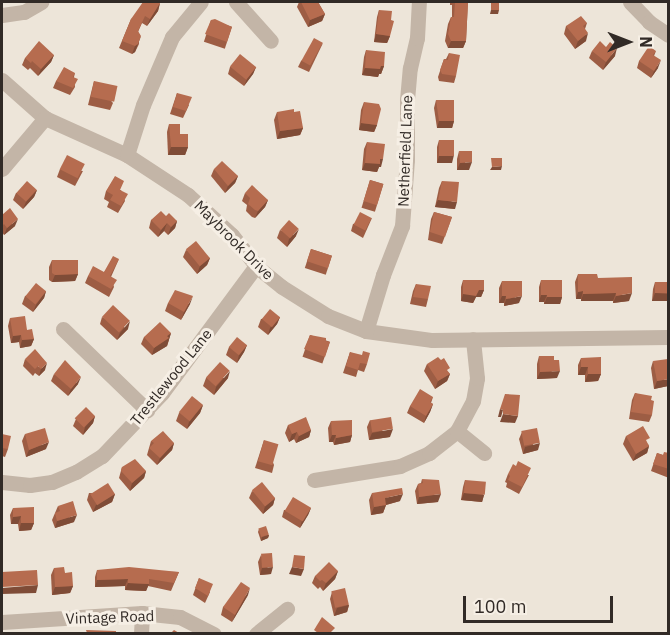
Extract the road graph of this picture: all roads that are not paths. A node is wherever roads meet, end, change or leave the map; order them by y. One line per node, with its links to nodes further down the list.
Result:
1 (41, 2): 6 (street)
2 (201, 2): 11 (street)
3 (236, 2): 8 (street)
4 (418, 2): 15 (street, Netherfield Lane)
5 (630, 2): 7 (street)
6 (2, 15)
7 (669, 35)
8 (271, 41)
9 (2, 80): 10 (street, Maybrook Drive)
10 (45, 118): 11 (street, Maybrook Drive); 12 (street)
11 (127, 155): 13 (street, Maybrook Drive)
12 (2, 169)
13 (256, 266): 15 (street, Maybrook Drive); 18 (street, Trestlewood Lane)
14 (63, 329): 18 (street)
15 (366, 332): 17 (street, Maybrook Drive)
16 (669, 337): 17 (street, Maybrook Drive)
17 (473, 339): 19 (street)
18 (147, 410): 22 (street, Trestlewood Lane)
19 (457, 431): 20 (street); 21 (street)
20 (484, 453)
21 (314, 480)
22 (2, 482)
23 (287, 609): 28 (street)
24 (142, 613): 25 (street, Vintage Road); 26 (street); 27 (street, Vintage Road)
25 (2, 622)
26 (141, 633)
27 (214, 633)
28 (256, 633)

